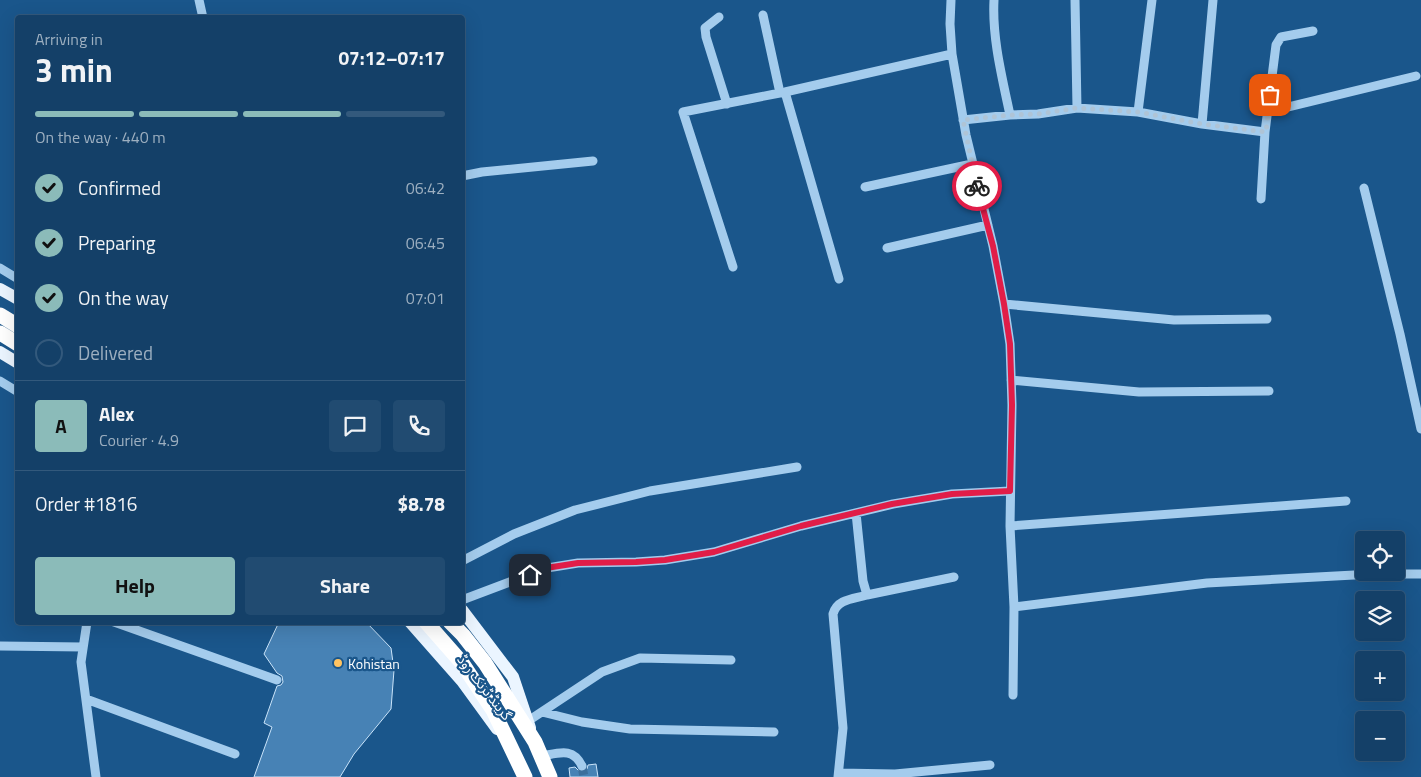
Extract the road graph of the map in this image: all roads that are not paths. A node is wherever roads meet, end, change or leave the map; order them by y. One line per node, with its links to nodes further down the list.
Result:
1 (199, 0): 7 (street)
2 (951, 0): 11 (street)
3 (994, 0): 18 (street)
4 (1075, 0): 15 (street)
5 (1152, 0): 16 (street)
6 (1213, 0): 20 (street)
7 (202, 15)
8 (763, 15): 13 (street)
9 (719, 18): 14 (street)
10 (1313, 31): 17 (street)
11 (952, 54): 13 (street); 19 (street)
12 (1416, 76): 17 (street)
13 (782, 92): 14 (street); 33 (street)
14 (727, 104): 30 (street)
15 (1077, 108): 16 (street); 18 (street)
16 (1138, 112): 20 (street)
17 (1268, 112): 21 (street)
18 (1010, 115): 19 (street)
19 (963, 120): 23 (street)
20 (1202, 124): 21 (street)
21 (1266, 132): 27 (street)
22 (593, 161): 24 (street)
23 (972, 164): 25 (street); 28 (street)
24 (465, 175)
25 (866, 187)
26 (1364, 188): 48 (street)
27 (1261, 199)
28 (988, 225): 29 (street); 36 (street)
29 (886, 248)
30 (733, 267)
31 (0, 268): 32 (street)
32 (15, 277)
33 (840, 279)
34 (0, 289): 35 (main road)
35 (15, 298)
36 (1004, 304): 38 (street); 44 (street)
37 (0, 315): 39 (highway)
38 (1267, 319)
39 (15, 324)
40 (0, 333): 41 (highway)
41 (15, 342)
42 (0, 352): 43 (main road)
43 (15, 361)
44 (1011, 380): 47 (street); 50 (street)
45 (0, 381): 46 (street)
46 (15, 390)
47 (1269, 391)
48 (1421, 428)
49 (797, 467): 54 (street)
50 (1010, 491): 52 (street); 53 (street)
51 (1346, 501): 53 (street)
52 (856, 513): 57 (street); 58 (street)
53 (1010, 526): 59 (street)
54 (465, 559)
55 (1421, 574): 59 (street)
56 (954, 576): 57 (street)
57 (867, 595): 81 (street)
58 (465, 599)
59 (1014, 607): 70 (street)
60 (465, 614): 73 (main road, گرینڈ ٹرنک روڈ)
61 (87, 625): 67 (street)
62 (122, 625): 69 (street)
63 (413, 625): 76 (main road, گرینڈ ٹرنک روڈ)
64 (429, 625): 76 (highway)
65 (453, 625): 75 (highway)
66 (0, 646): 67 (street)
67 (83, 647): 71 (street)
68 (730, 660): 72 (street)
69 (277, 680)
70 (1013, 695)
71 (86, 699): 77 (street); 82 (street)
72 (542, 712): 73 (street); 74 (street)
73 (528, 721): 75 (main road, گرینڈ ٹرنک روڈ)
74 (774, 732)
75 (535, 742): 78 (highway, گرینڈ ٹرنک روڈ)
76 (514, 751): 83 (highway, گرینڈ ٹرنک روڈ)
77 (235, 754)
78 (542, 756): 80 (street); 84 (highway, گرینڈ ٹرنک روڈ)
79 (990, 765): 81 (street)
80 (582, 766)
81 (839, 775)
82 (96, 777)
83 (525, 777)
84 (550, 777)

